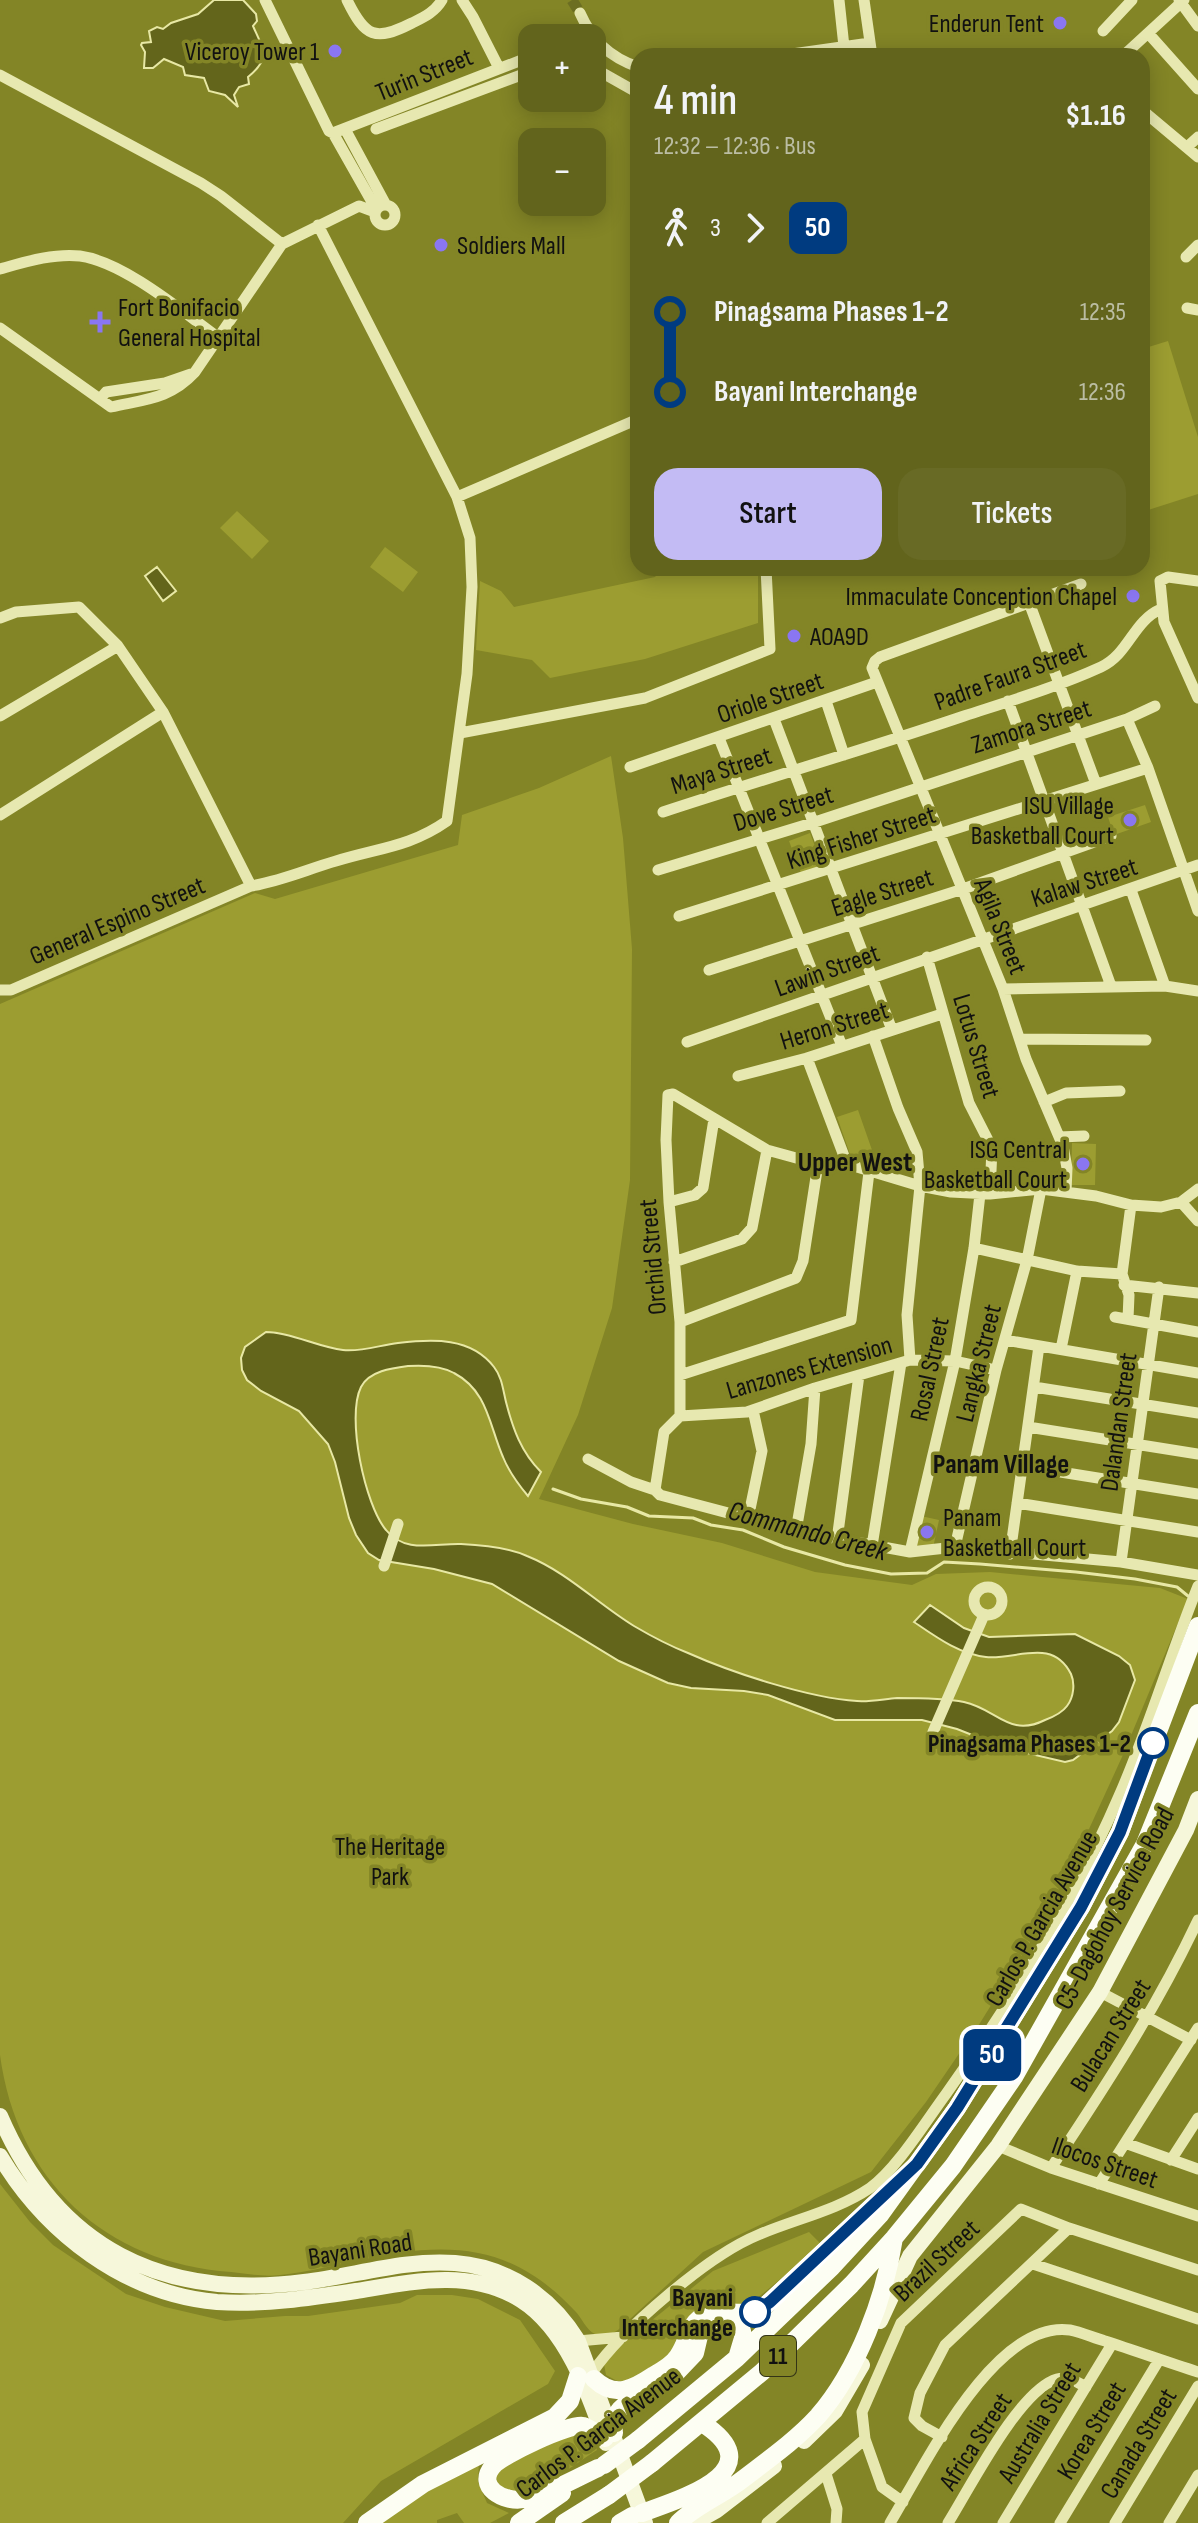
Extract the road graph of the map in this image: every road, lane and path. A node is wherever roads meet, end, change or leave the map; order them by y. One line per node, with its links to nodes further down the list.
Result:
1 (265, 0): 30 (street)
2 (347, 0): 3 (street)
3 (442, 0)
4 (462, 0): 22 (street)
5 (839, 0): 15 (street)
6 (864, 0): 14 (street)
7 (1132, 0): 12 (street)
8 (1181, 1): 11 (street); 13 (street)
9 (580, 13): 10 (street)
10 (583, 24)
11 (1198, 26)
12 (1103, 31)
13 (1148, 33): 18 (street); 27 (street)
14 (870, 43): 16 (street); 17 (street)
15 (844, 48)
16 (854, 48)
17 (871, 48)
18 (1132, 48)
19 (606, 51): 21 (street)
20 (518, 61): 22 (street, Turin Street)
21 (630, 63)
22 (499, 68): 30 (street, Turin Street)
23 (0, 75): 35 (street)
24 (606, 75): 26 (street)
25 (518, 76): 29 (street)
26 (630, 88)
27 (1198, 89)
28 (1150, 117): 32 (street)
29 (376, 129)
30 (339, 131): 34 (street)
31 (1198, 137): 32 (street)
32 (1187, 147): 33 (street)
33 (1198, 157)
34 (318, 225): 35 (street); 42 (street, General Espino Street)
35 (282, 244): 40 (street)
36 (1198, 245): 37 (street)
37 (1186, 257)
38 (0, 269): 40 (street)
39 (0, 328): 40 (street)
40 (219, 338)
41 (630, 422): 42 (street)
42 (457, 497): 61 (street, General Espino Street)
43 (766, 576): 61 (street)
44 (1198, 581): 47 (street)
45 (1081, 584): 46 (street)
46 (1030, 605): 51 (street); 52 (street)
47 (1161, 609): 50 (street); 52 (street, Padre Faura Street)
48 (0, 618): 49 (street)
49 (118, 646): 57 (street); 58 (street)
50 (1192, 671): 53 (street)
51 (877, 682): 54 (street, Oriole Street); 64 (street, Agila Street)
52 (1060, 683): 55 (street, Padre Faura Street); 62 (street)
53 (1198, 698)
54 (826, 701): 59 (street, Oriole Street); 66 (street)
55 (1008, 701): 64 (street, Padre Faura Street); 65 (street)
56 (1155, 706): 60 (street, Zamora Street)
57 (163, 712): 75 (street); 85 (street)
58 (0, 716)
59 (774, 719): 63 (street, Oriole Street); 69 (street, Maya Street)
60 (1127, 719): 62 (street, Zamora Street); 68 (street)
61 (460, 733): 85 (street, General Espino Street)
62 (1078, 734): 65 (street, Zamora Street); 70 (street)
63 (719, 738): 67 (street, Oriole Street); 72 (street)
64 (900, 738): 66 (street, Maya Street); 71 (street, Agila Street)
65 (1026, 750): 71 (street, Zamora Street); 73 (street)
66 (844, 755): 69 (street, Maya Street)
67 (630, 767)
68 (1148, 768): 70 (street, King Fisher Street); 84 (street)
69 (793, 770): 72 (street, Maya Street); 76 (street, Maya Street)
70 (1096, 784): 73 (street, King Fisher Street)
71 (921, 786): 76 (street, Dove Street); 77 (street, Agila Street)
72 (738, 787): 74 (street, Maya Street); 79 (street)
73 (1044, 801): 77 (street, King Fisher Street); 80 (street)
74 (663, 812)
75 (0, 815)
76 (812, 823): 79 (street, Dove Street); 83 (street, Maya Street)
77 (940, 834): 83 (street, King Fisher Street); 87 (street, Agila Street)
78 (1111, 836): 80 (street, Eagle Street)
79 (759, 838): 82 (street, Dove Street); 86 (street)
80 (1063, 854): 87 (street, Eagle Street); 89 (street)
81 (1198, 865): 84 (street, Kalaw Street)
82 (658, 870)
83 (830, 870): 86 (street, King Fisher Street); 92 (street, Maya Street)
84 (1185, 870): 88 (street, Kalaw Street); 90 (street)
85 (251, 886): 101 (street, General Espino Street)
86 (778, 886): 91 (street, King Fisher Street); 94 (street)
87 (963, 889): 92 (street, Eagle Street); 93 (street, Agila Street)
88 (1131, 890): 89 (street, Kalaw Street); 99 (street)
89 (1082, 906): 93 (street, Kalaw Street); 98 (street)
90 (1198, 911)
91 (679, 916)
92 (852, 926): 94 (street, Eagle Street); 97 (street, Maya Street)
93 (982, 938): 95 (street, Lawin Street); 100 (street, Agila Street)
94 (800, 941): 96 (street, Eagle Street); 103 (street)
95 (927, 957): 97 (street, Lawin Street); 104 (street, Lotus Street)
96 (709, 970)
97 (871, 977): 103 (street, Lawin Street); 105 (street, Maya Street)
98 (1111, 986): 99 (street); 100 (street)
99 (1165, 986): 102 (street)
100 (1003, 989): 107 (street, Agila Street)
101 (0, 990)
102 (1198, 991)
103 (823, 997): 109 (street, Lawin Street); 110 (street)
104 (942, 1014): 105 (street, Heron Street); 126 (street, Lotus Street)
105 (892, 1030): 106 (street, Heron Street)
106 (873, 1036): 110 (street, Heron Street); 122 (street)
107 (1020, 1039): 108 (street); 114 (street, Agila Street)
108 (1146, 1040)
109 (687, 1042)
110 (842, 1046): 111 (street, Heron Street)
111 (807, 1058): 112 (street, Heron Street); 120 (street)
112 (738, 1076)
113 (1120, 1091): 114 (street)
114 (1044, 1102): 117 (street, Agila Street)
115 (714, 1119): 118 (street); 127 (street); 127 (street, Orchid Street)
116 (1084, 1136): 117 (street)
117 (1059, 1137): 125 (street, Agila Street)
118 (767, 1150): 119 (street); 133 (street)
119 (818, 1164): 120 (street); 140 (street)
120 (847, 1164): 121 (street)
121 (869, 1172): 122 (street); 151 (street)
122 (920, 1186): 126 (street); 147 (street)
123 (1041, 1189): 125 (street); 126 (street); 132 (street, Langka Street)
124 (1198, 1189): 128 (street)
125 (1066, 1192): 129 (street)
126 (985, 1194): 131 (street, Rosal Street)
127 (669, 1202): 133 (street, Orchid Street)
128 (1181, 1202): 129 (street); 130 (street)
129 (1131, 1205): 135 (street)
130 (1198, 1221)
131 (974, 1248): 132 (street); 146 (street, Rosal Street)
132 (1027, 1260): 134 (street); 143 (street, Langka Street)
133 (674, 1262): 140 (street, Orchid Street)
134 (1077, 1271): 135 (street); 145 (street)
135 (1123, 1279): 136 (street); 139 (street)
136 (1159, 1287): 137 (street); 141 (street, Dalandan Street)
137 (1198, 1293)
138 (1115, 1317): 139 (street)
139 (1128, 1319): 141 (street)
140 (680, 1322): 151 (street, Orchid Street)
141 (1154, 1324): 142 (street); 148 (street, Dalandan Street)
142 (1198, 1332)
143 (1005, 1340): 144 (street); 149 (street, Langka Street)
144 (1039, 1346): 145 (street); 153 (street)
145 (1061, 1349): 148 (street)
146 (955, 1361): 147 (street, Lanzones Extension); 149 (street, Lanzones Extension); 176 (street, Rosal Street)
147 (906, 1362): 152 (street, Lanzones Extension); 174 (street)
148 (1149, 1364): 150 (street); 155 (street, Dalandan Street)
149 (996, 1370): 175 (street, Langka Street)
150 (1198, 1373)
151 (680, 1375): 158 (street, Orchid Street)
152 (859, 1375): 154 (street, Lanzones Extension); 173 (street)
153 (1034, 1387): 155 (street); 159 (street)
154 (815, 1388): 156 (street, Lanzones Extension); 171 (street)
155 (1143, 1403): 157 (street); 160 (street, Dalandan Street)
156 (753, 1410): 158 (street, Lanzones Extension); 168 (street)
157 (1198, 1413)
158 (680, 1416): 165 (street)
159 (1028, 1427): 160 (street); 163 (street)
160 (1137, 1444): 161 (street); 164 (street, Dalandan Street)
161 (1198, 1454)
162 (588, 1459): 165 (street)
163 (1023, 1466): 164 (street); 167 (street)
164 (1132, 1483): 166 (street); 169 (street, Dalandan Street)
165 (658, 1493): 168 (street)
166 (1198, 1494)
167 (1017, 1503): 169 (street); 177 (street)
168 (748, 1519): 171 (street)
169 (1127, 1520): 172 (street); 178 (street, Dalandan Street)
170 (398, 1524): 179 (street)
171 (796, 1531): 173 (street)
172 (1198, 1532)
173 (837, 1540): 174 (street)
174 (872, 1546): 176 (street)
175 (955, 1547): 176 (street); 177 (street)
176 (910, 1552)
177 (1010, 1554): 178 (street)
178 (1121, 1562): 180 (street)
179 (384, 1566)
180 (1198, 1575)
181 (1198, 1586): 213 (street)
182 (983, 1617): 185 (street)
183 (1198, 1626): 198 (main road, Carlos P. Garcia Avenue / 11)
184 (1198, 1713): 205 (main road, Carlos P. Garcia Avenue / 11)
185 (933, 1732)
186 (1198, 1799): 188 (main road, C5-Dagohoy Service Road)
187 (1198, 1920): 189 (street, Bulacan Street)
188 (1103, 1993): 189 (street); 195 (main road, C5-Dagohoy Service Road)
189 (1148, 2018): 191 (street); 199 (street, Bulacan Street)
190 (1198, 2028): 191 (street)
191 (1191, 2040): 194 (street)
192 (0, 2116): 203 (main road, Bayani Road)
193 (1197, 2120): 197 (street)
194 (1125, 2143): 197 (street); 201 (street)
195 (998, 2146): 199 (street, Ilocos Street); 235 (main road, C5-Dagohoy Service Road)
196 (0, 2156): 203 (main road, Bayani Road)
197 (1171, 2160): 200 (street)
198 (917, 2164): 206 (main road, Carlos P. Garcia Avenue / 11); 219 (main road)
199 (1051, 2168): 201 (street, Ilocos Street)
200 (1198, 2169)
201 (1099, 2184): 202 (street, Ilocos Street)
202 (1198, 2216)
203 (56, 2217): 210 (main road, Bayani Road); 211 (main road, Bayani Road)
204 (1069, 2228): 208 (street); 209 (street); 225 (street, Brazil Street)
205 (894, 2238): 207 (main road, Carlos P. Garcia Avenue / 11); 234 (main road)
206 (856, 2241): 207 (main road); 216 (main road, Carlos P. Garcia Avenue / 11)
207 (875, 2259): 222 (main road, Carlos P. Garcia Avenue / 11)
208 (1033, 2264): 212 (street); 224 (street)
209 (1198, 2270)
210 (219, 2284): 211 (street); 214 (main road, Bayani Road)
211 (216, 2302): 219 (main road, Bayani Road)
212 (1198, 2319)
213 (623, 2337): 214 (street); 219 (street)
214 (578, 2341): 219 (main road, Bayani Road)
215 (1112, 2344): 217 (street); 221 (street, Australia Street); 224 (street)
216 (737, 2358): 223 (main road); 226 (main road, Carlos P. Garcia Avenue / 11, bridge)
217 (1159, 2360): 218 (street); 241 (street, Korea Street)
218 (1198, 2372)
219 (588, 2376): 223 (main road, Bayani Road); 231 (main road)
220 (1198, 2386): 242 (street, Canada Street)
221 (1086, 2387): 239 (street, Africa Street); 240 (street, Australia Street)
222 (702, 2423): 230 (main road); 233 (main road, Carlos P. Garcia Avenue / 11, bridge)
223 (609, 2436): 226 (main road); 230 (main road, Bayani Road)
224 (942, 2437): 229 (street)
225 (865, 2439): 227 (street); 229 (street, Brazil Street)
226 (601, 2466): 232 (main road, Carlos P. Garcia Avenue / 11)
227 (826, 2474): 236 (street); 237 (street)
228 (1198, 2475): 243 (street)
229 (903, 2502): 238 (street)
230 (635, 2520)
231 (367, 2523)
232 (519, 2523)
233 (564, 2523)
234 (678, 2523)
235 (694, 2523)
236 (767, 2523)
237 (836, 2523)
238 (890, 2523)
239 (948, 2523)
240 (1003, 2523)
241 (1060, 2523)
242 (1115, 2523)
243 (1169, 2523)

